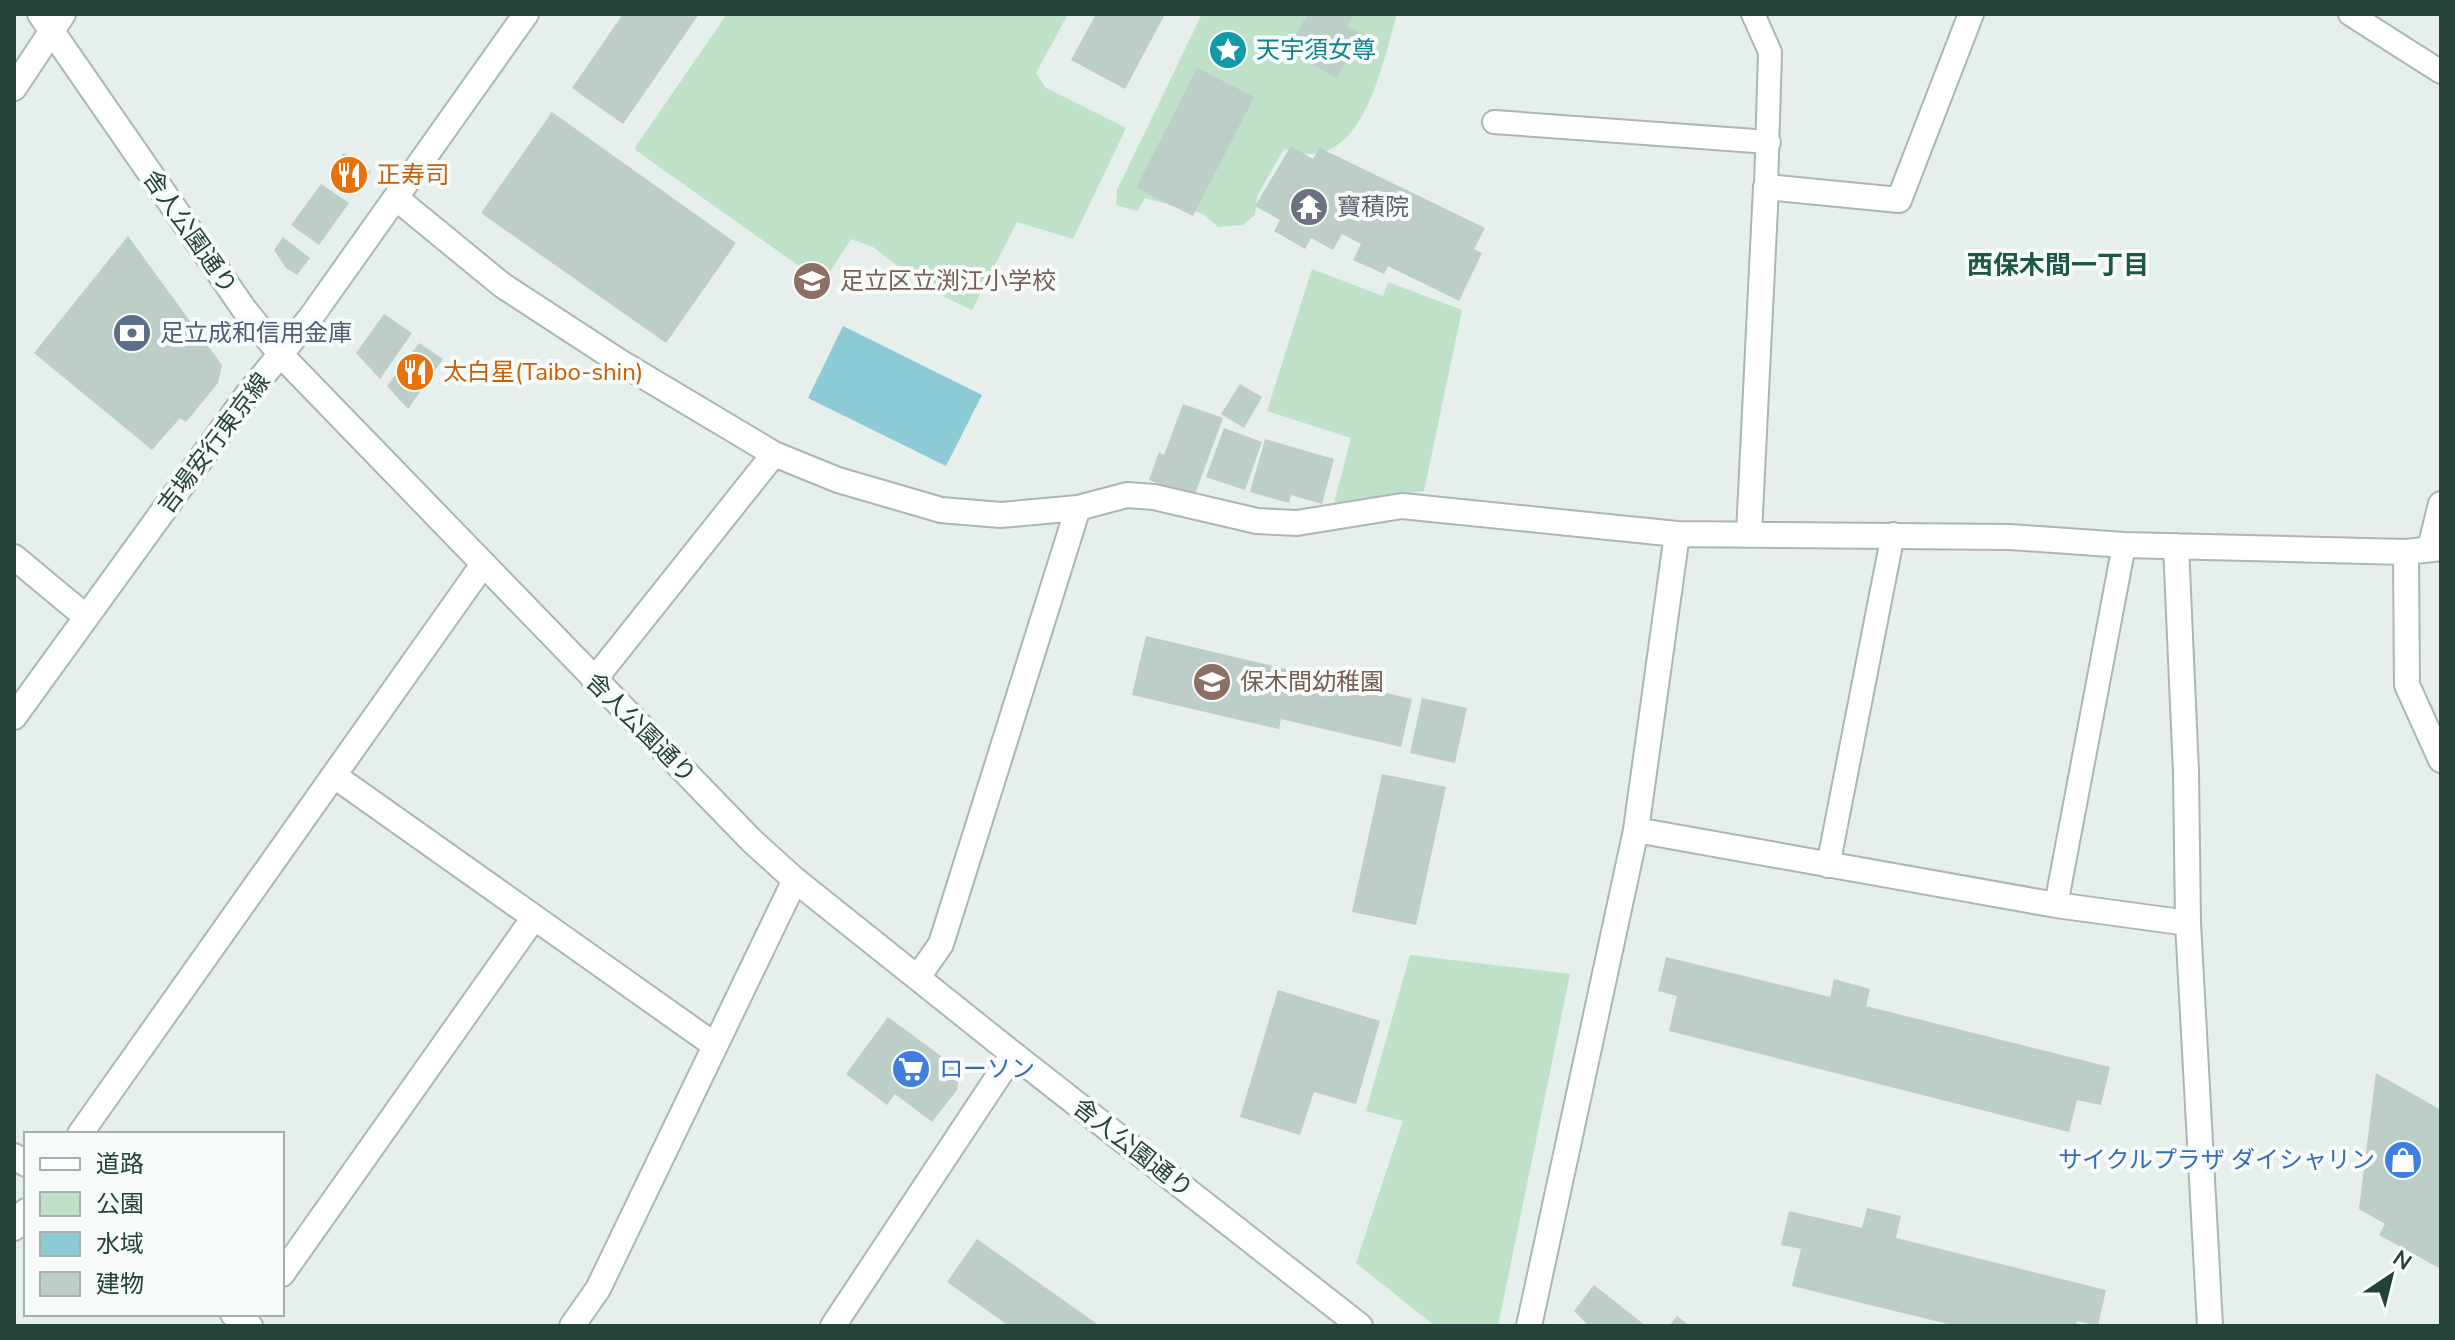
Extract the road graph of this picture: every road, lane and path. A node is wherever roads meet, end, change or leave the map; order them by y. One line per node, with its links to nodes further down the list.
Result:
1 (1753, 14): 9 (lane)
2 (1971, 14): 10 (street)
3 (2350, 14): 6 (lane)
4 (520, 17): 11 (street, 吉場安行東京線)
5 (52, 21): 7 (street); 12 (street, 舎人公園通り)
6 (2441, 72)
7 (14, 88)
8 (1494, 122): 9 (lane)
9 (1769, 142): 10 (lane)
10 (1766, 187): 17 (street)
11 (396, 198): 12 (street, 吉場安行東京線); 13 (street)
12 (281, 355): 23 (street, 舎人公園通り); 24 (street, 吉場安行東京線)
13 (774, 454): 15 (street); 25 (street)
14 (2441, 504): 21 (street)
15 (1078, 508): 16 (street); 35 (street)
16 (1677, 534): 17 (street); 29 (street)
17 (1749, 534): 18 (street)
18 (1893, 534): 19 (street); 30 (lane)
19 (2124, 545): 20 (street); 32 (lane)
20 (2176, 546): 21 (street); 34 (street)
21 (2426, 550): 27 (street)
22 (14, 557): 24 (street)
23 (482, 566): 25 (street, 舎人公園通り); 28 (street)
24 (85, 616): 26 (street, 吉場安行東京線)
25 (594, 680): 31 (street, 舎人公園通り)
26 (14, 717)
27 (2441, 760)
28 (336, 777): 33 (street); 38 (street)
29 (1636, 830): 30 (street); 43 (street)
30 (1828, 866): 32 (street)
31 (795, 880): 35 (street, 舎人公園通り); 36 (street)
32 (2056, 905): 34 (street)
33 (533, 919): 36 (street); 39 (street)
34 (2188, 923): 44 (street)
35 (918, 977): 37 (street, 舎人公園通り)
36 (713, 1044): 40 (street)
37 (1013, 1054): 41 (street); 42 (street, 舎人公園通り)
38 (81, 1132)
39 (284, 1271)
40 (572, 1326)
41 (833, 1326)
42 (1360, 1326)
43 (1529, 1326)
44 (2210, 1326)

